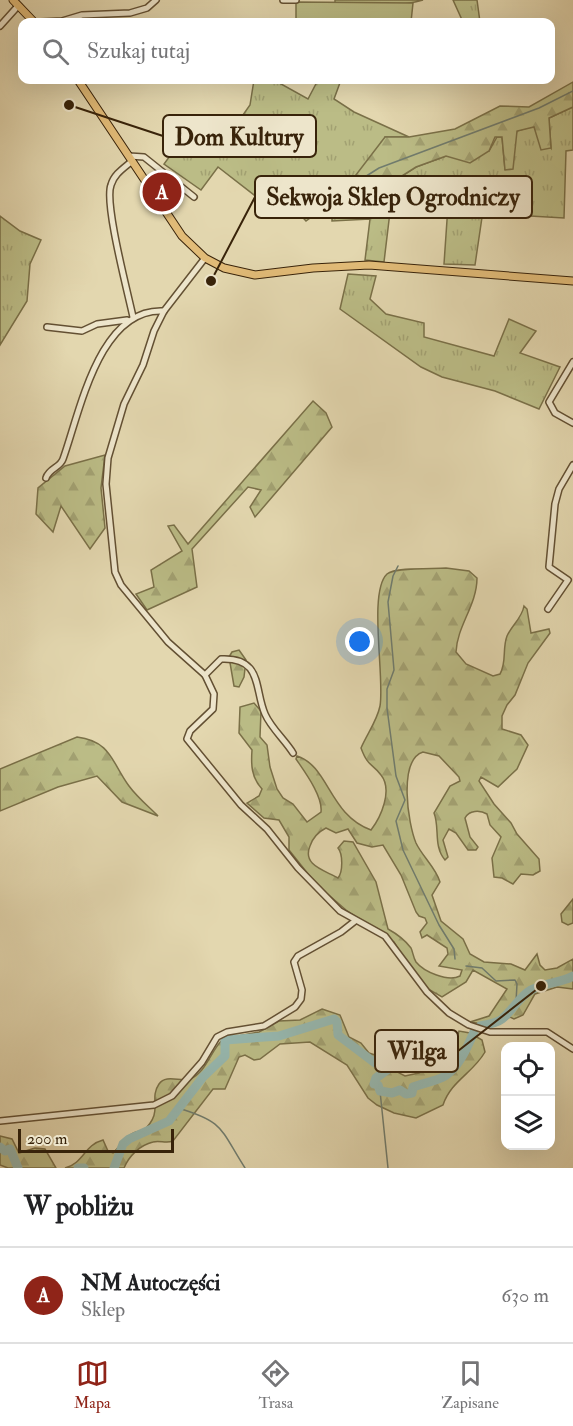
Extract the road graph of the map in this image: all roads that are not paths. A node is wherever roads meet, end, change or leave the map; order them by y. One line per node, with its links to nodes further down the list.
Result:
1 (13, 0): 5 (main road)
2 (156, 0): 7 (street)
3 (283, 0): 4 (street)
4 (296, 0)
5 (18, 6): 6 (main road); 8 (street)
6 (30, 18)
7 (72, 18)
8 (0, 26)
9 (81, 84): 10 (main road)
10 (131, 159): 11 (street); 12 (main road); 15 (street)
11 (194, 197)
12 (205, 258): 13 (main road); 14 (street)
13 (573, 281)
14 (164, 311): 15 (street); 22 (street)
15 (130, 319): 16 (street); 20 (street)
16 (47, 327)
17 (573, 362): 18 (street)
18 (573, 423)
19 (573, 465): 21 (street)
20 (46, 478)
21 (548, 609)
22 (206, 675): 23 (street); 24 (street)
23 (293, 753)
24 (354, 921): 25 (street); 26 (street)
25 (573, 1049)
26 (0, 1121)

